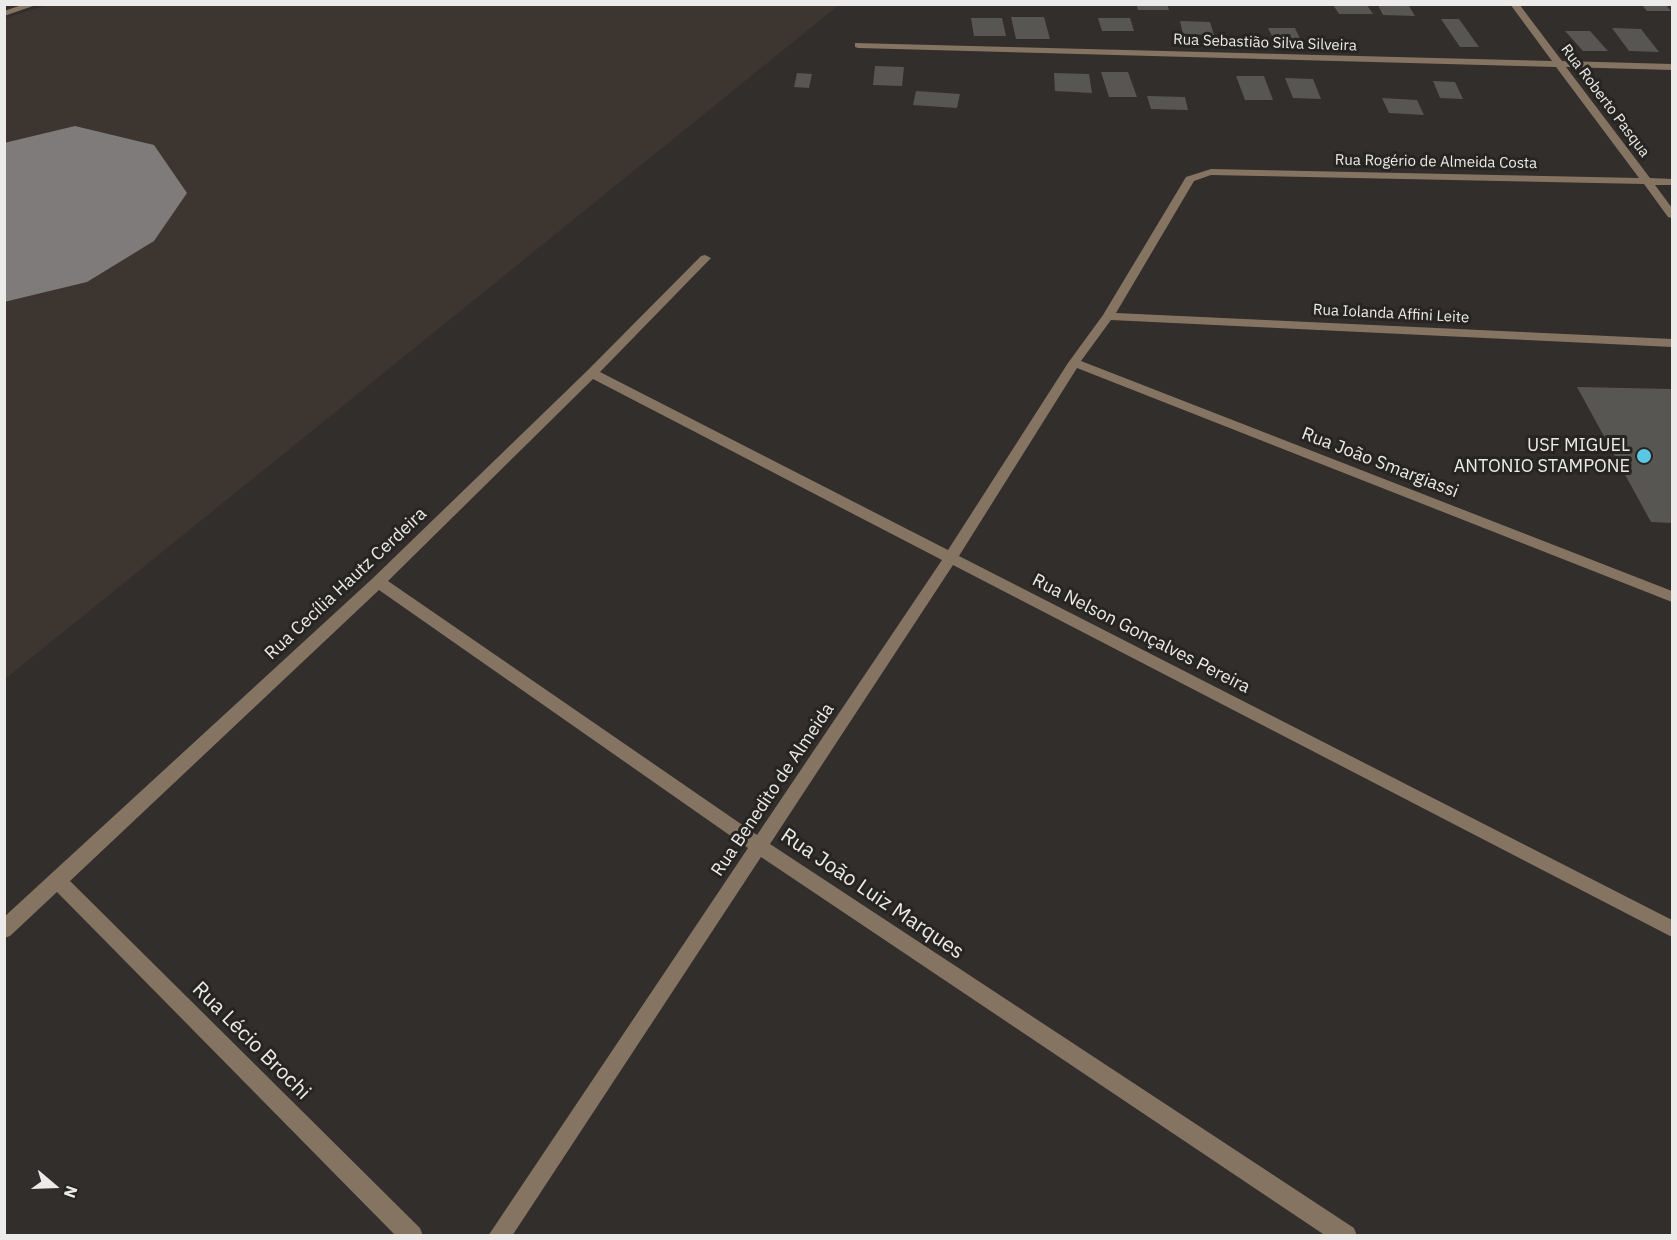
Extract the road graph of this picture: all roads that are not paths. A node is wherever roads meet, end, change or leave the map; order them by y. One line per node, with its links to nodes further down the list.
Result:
1 (35, 4): 3 (street)
2 (1514, 4): 5 (street, Rua Roberto Pasqua)
3 (4, 14)
4 (858, 45): 5 (street, Rua Sebastião Silva Silveira)
5 (1559, 64): 6 (street, Rua Sebastião Silva Silveira); 8 (street, Rua Roberto Pasqua)
6 (1672, 67)
7 (1200, 174): 8 (street, Rua Rogério de Almeida Costa); 12 (street, Rua Benedito de Almeida)
8 (1647, 181): 9 (street, Rua Rogério de Almeida Costa); 10 (street, Rua Roberto Pasqua)
9 (1672, 182)
10 (1672, 215)
11 (705, 258): 15 (street, Rua Cecília Hautz Cerdeira)
12 (1108, 316): 13 (street, Rua Iolanda Affini Leite); 14 (street, Rua Benedito de Almeida)
13 (1672, 343)
14 (1074, 363): 16 (street, Rua Benedito de Almeida); 18 (street, Rua João Smargiassi)
15 (592, 373): 16 (street, Rua Nelson Gonçalves Pereira); 17 (street, Rua Cecília Hautz Cerdeira)
16 (950, 559): 19 (street, Rua Benedito de Almeida); 21 (street, Rua Nelson Gonçalves Pereira)
17 (378, 582): 19 (street, Rua João Luiz Marques); 20 (street, Rua Cecília Hautz Cerdeira)
18 (1672, 597)
19 (759, 846): 24 (street, Rua Benedito de Almeida); 25 (street, Rua João Luiz Marques)
20 (57, 880): 22 (street, Rua Cecília Hautz Cerdeira); 23 (street, Rua Lécio Brochi)
21 (1672, 929)
22 (4, 930)
23 (412, 1236)
24 (499, 1236)
25 (1346, 1236)

